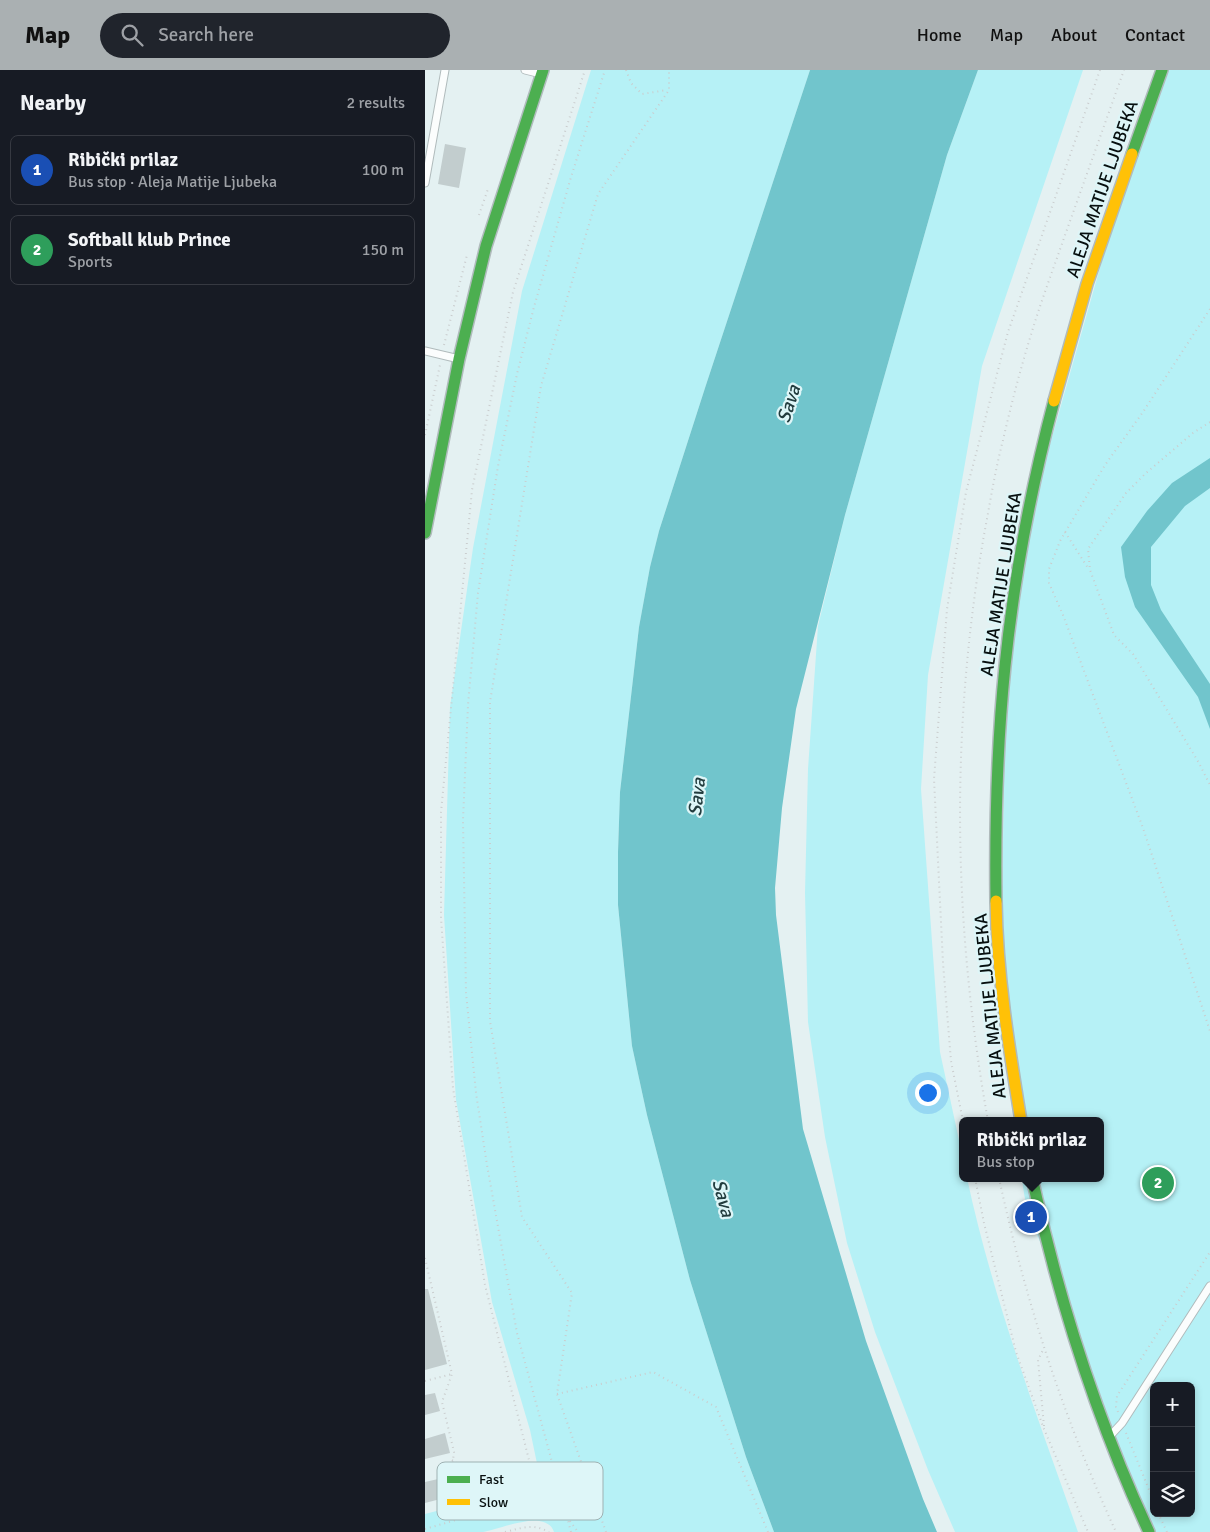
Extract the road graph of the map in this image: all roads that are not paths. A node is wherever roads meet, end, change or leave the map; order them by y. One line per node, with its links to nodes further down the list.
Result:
1 (445, 70): 5 (lane)
2 (525, 70): 4 (lane)
3 (1162, 70): 9 (street, ALEJA MATIJE LJUBEKA)
4 (543, 72): 7 (street)
5 (425, 183)
6 (425, 351): 7 (lane)
7 (459, 359): 8 (street)
8 (425, 533)
9 (1020, 1117)
10 (1033, 1182): 12 (street)
11 (1210, 1286): 12 (lane)
12 (1109, 1438): 13 (street)
13 (1149, 1532)

